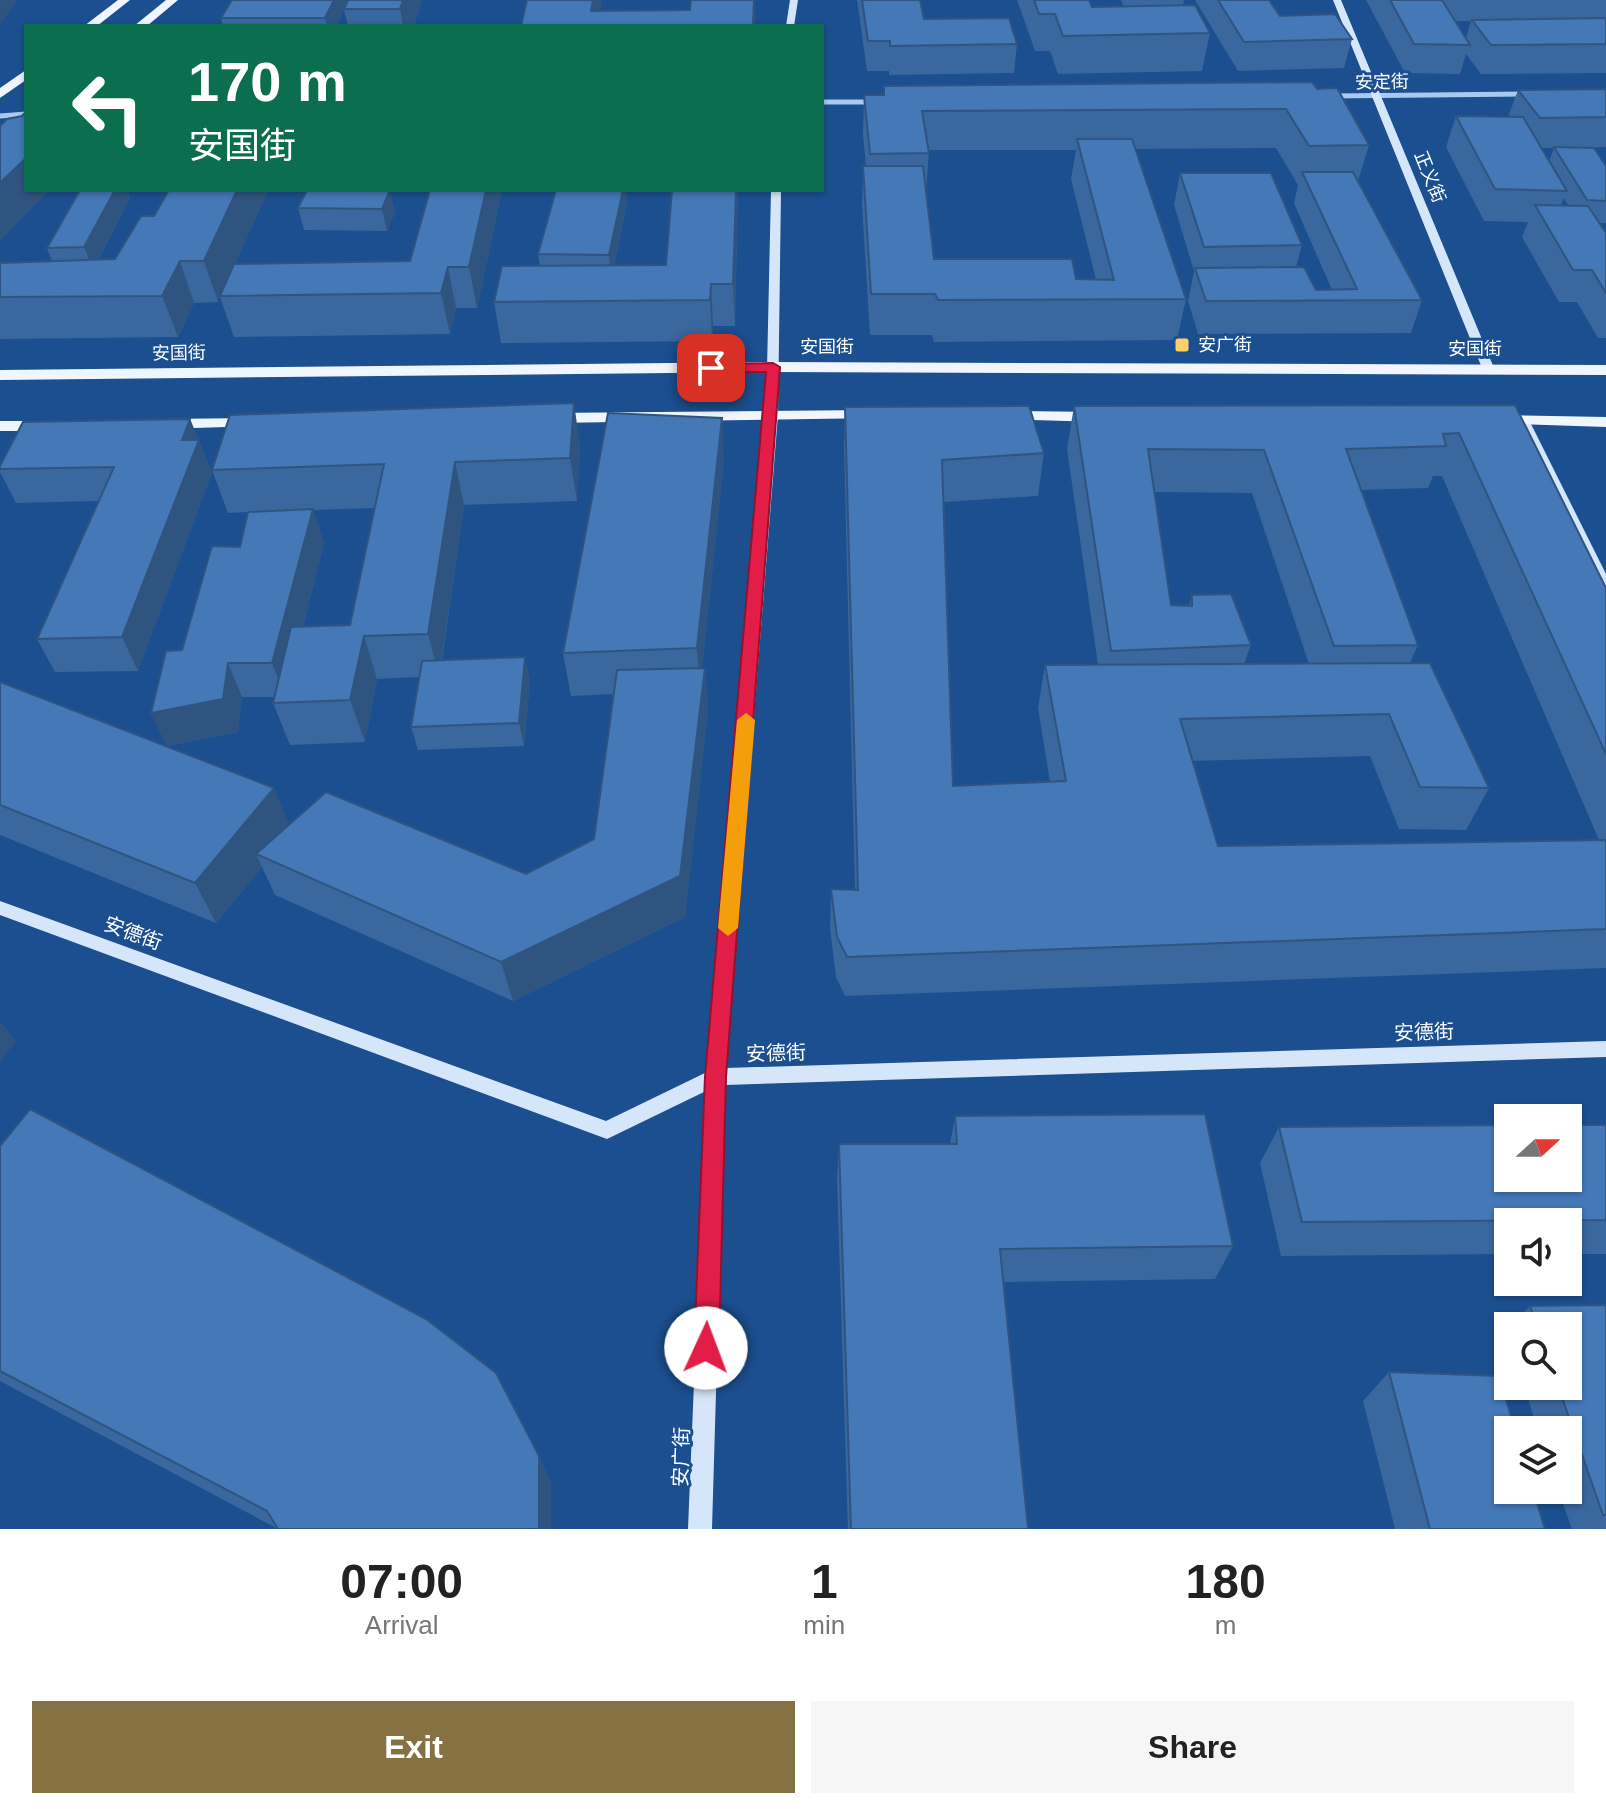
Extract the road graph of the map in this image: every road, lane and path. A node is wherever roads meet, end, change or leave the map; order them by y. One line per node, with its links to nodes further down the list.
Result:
1 (125, 0): 5 (main road)
2 (173, 0): 6 (main road)
3 (794, 0): 7 (street)
4 (1337, 0): 12 (street, 正义街)
5 (93, 24)
6 (143, 24)
7 (790, 24)
8 (24, 76): 9 (main road)
9 (0, 94)
10 (1530, 94): 12 (street, 安定街)
11 (1315, 96): 12 (street, 安定街)
12 (1378, 96): 21 (street, 正义街)
13 (886, 101): 14 (street)
14 (824, 102)
15 (24, 114): 16 (street)
16 (0, 116)
17 (24, 116): 18 (main road)
18 (9, 128)
19 (776, 192): 20 (street, 安广街)
20 (773, 367): 21 (main road, 安国街); 23 (main road, 安国街); 24 (street, 安广街)
21 (1488, 368): 22 (main road, 安国街)
22 (1606, 370)
23 (0, 375)
24 (772, 415): 25 (main road); 28 (main road); 39 (street, 安广街)
25 (883, 415)
26 (995, 416): 27 (main road)
27 (1123, 417)
28 (535, 418)
29 (1475, 420): 30 (main road)
30 (1523, 420): 32 (main road); 36 (street)
31 (268, 422): 33 (main road)
32 (1606, 422)
33 (142, 424)
34 (63, 425): 35 (main road)
35 (0, 426)
36 (1606, 588)
37 (0, 908): 39 (street, 安德街)
38 (1606, 1049): 39 (street, 安德街)
39 (716, 1077): 40 (street, 安广街)
40 (700, 1529)

